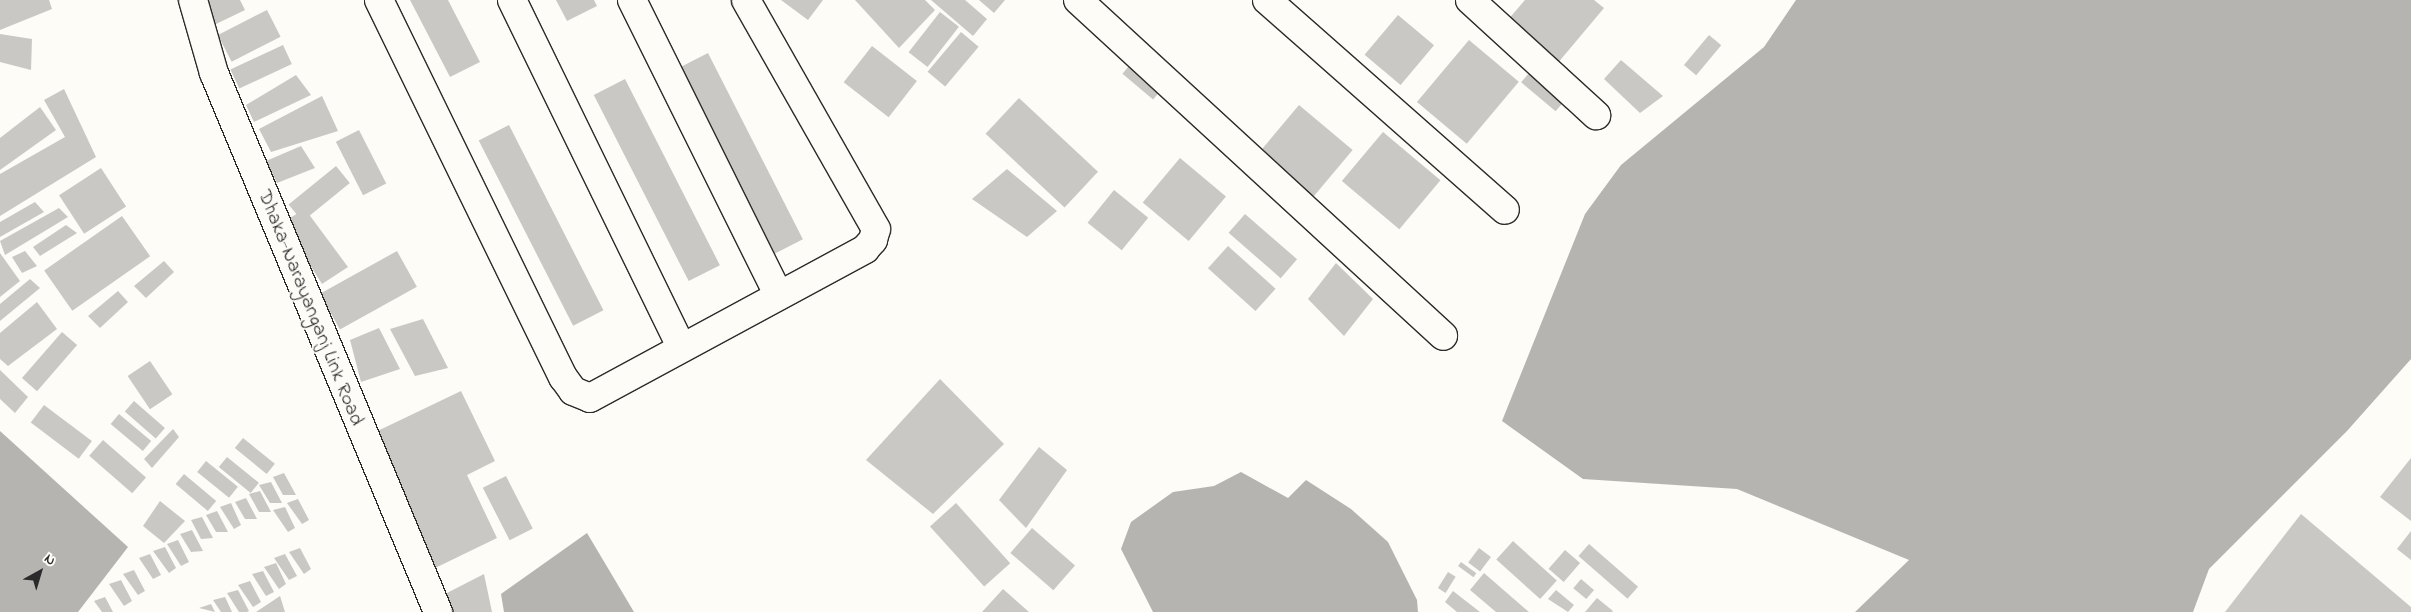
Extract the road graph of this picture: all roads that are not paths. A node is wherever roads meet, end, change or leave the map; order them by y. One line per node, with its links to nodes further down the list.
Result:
1 (192, 0): 14 (main road, Dhaka-Narayanganj Link Road)
2 (379, 0): 13 (main road)
3 (512, 0): 13 (main road)
4 (632, 0): 11 (main road)
5 (746, 0): 11 (main road)
6 (1078, 0): 12 (main road)
7 (1267, 0): 10 (main road)
8 (1470, 0): 9 (main road)
9 (1596, 115)
10 (1505, 210)
11 (779, 296): 13 (main road)
12 (1443, 336)
13 (682, 348)
14 (438, 612)

